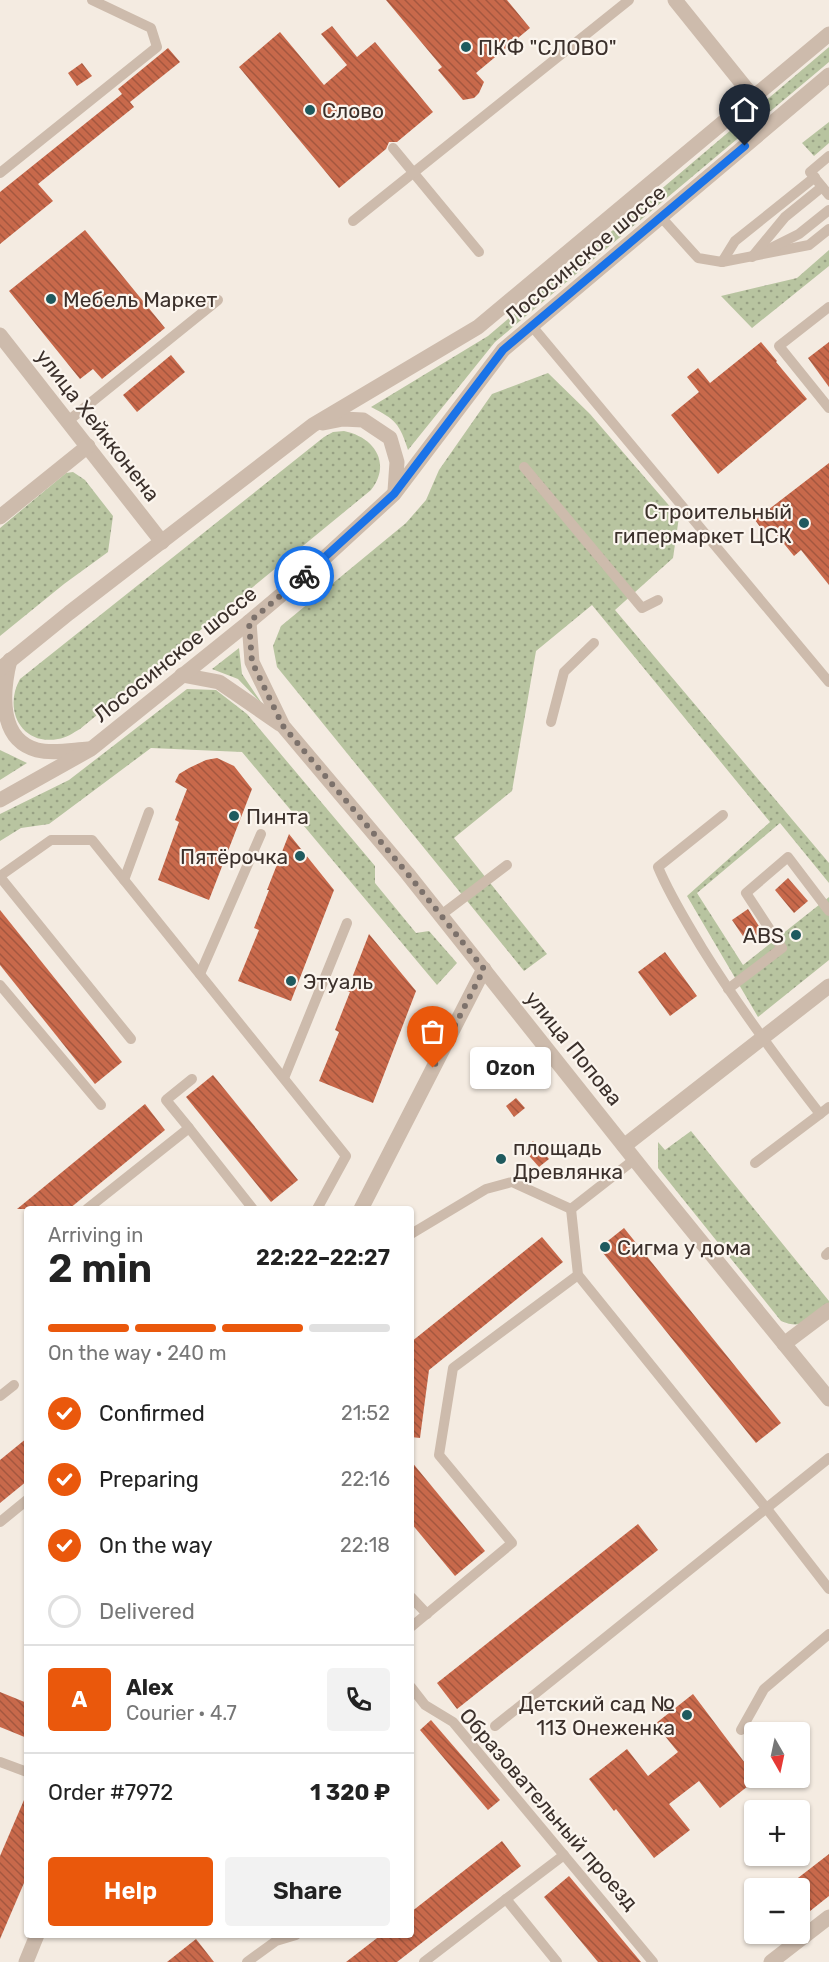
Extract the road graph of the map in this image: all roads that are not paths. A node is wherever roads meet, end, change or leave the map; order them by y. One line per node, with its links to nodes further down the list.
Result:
1 (92, 0): 9 (lane)
2 (629, 0): 10 (lane)
3 (675, 0): 6 (street)
4 (829, 34): 6 (street, Лососинское шоссе)
5 (829, 75): 14 (street, Лососинское шоссе)
6 (753, 97): 26 (street, Лососинское шоссе)
7 (393, 148): 10 (lane)
8 (829, 156): 11 (lane)
9 (0, 172)
10 (412, 173): 15 (lane); 17 (lane)
11 (815, 177): 12 (lane); 19 (lane)
12 (826, 191): 18 (lane)
13 (829, 210): 18 (lane)
14 (661, 217): 19 (lane); 22 (street, Лососинское шоссе)
15 (353, 221)
16 (829, 229): 18 (lane)
17 (479, 252)
18 (752, 257): 19 (lane)
19 (722, 262)
20 (218, 300): 25 (lane)
21 (829, 307): 24 (lane)
22 (531, 325): 29 (street, Лососинское шоссе); 37 (lane)
23 (0, 334): 25 (street, улица Хейкконена)
24 (829, 408)
25 (68, 421): 27 (street, улица Хейкконена)
26 (314, 425): 29 (street); 31 (street, Лососинское шоссе)
27 (88, 446): 30 (street); 31 (street, улица Хейкконена)
28 (524, 467): 32 (lane)
29 (394, 494): 33 (street, Лососинское шоссе)
30 (0, 517)
31 (162, 542): 35 (street, Лососинское шоссе)
32 (658, 600)
33 (249, 622): 36 (street, Лососинское шоссе); 39 (street, улица Попова)
34 (594, 643): 38 (lane)
35 (5, 664): 40 (street)
36 (182, 675): 39 (street, улица Попова); 40 (street, Лососинское шоссе)
37 (829, 681)
38 (551, 722)
39 (283, 726): 49 (street, улица Попова)
40 (91, 749): 41 (street, Лососинское шоссе)
41 (0, 800)
42 (149, 812): 47 (lane)
43 (723, 815): 55 (lane)
44 (261, 834): 52 (lane)
45 (507, 865): 49 (lane)
46 (0, 877): 47 (lane); 56 (lane)
47 (124, 880): 52 (lane)
48 (829, 911): 55 (lane)
49 (441, 915): 51 (street, улица Попова)
50 (347, 923): 58 (lane)
51 (484, 969): 64 (street, улица Попова); 70 (street)
52 (200, 974): 58 (lane)
53 (0, 985): 60 (lane)
54 (829, 986): 57 (street)
55 (728, 989): 57 (lane)
56 (131, 1039)
57 (762, 1039): 62 (lane); 64 (street)
58 (284, 1078): 69 (lane)
59 (192, 1079): 63 (lane)
60 (101, 1105)
61 (829, 1107): 62 (lane)
62 (820, 1114): 66 (lane)
63 (189, 1128): 67 (lane); 68 (lane)
64 (624, 1146): 65 (street, улица Попова)
65 (635, 1160): 71 (lane); 75 (street, улица Попова)
66 (755, 1163)
67 (91, 1206)
68 (251, 1206)
69 (319, 1206)
70 (363, 1206)
71 (571, 1209): 72 (lane); 73 (lane)
72 (414, 1232)
73 (578, 1275): 81 (lane); 85 (lane)
74 (829, 1310): 75 (street)
75 (784, 1344): 78 (street, улица Попова)
76 (14, 1384): 77 (lane)
77 (0, 1396)
78 (829, 1399)
79 (829, 1458): 81 (lane)
80 (24, 1502): 82 (lane)
81 (767, 1509): 83 (lane); 89 (lane)
82 (0, 1522)
83 (829, 1589)
84 (414, 1600): 85 (lane)
85 (427, 1614): 86 (lane)
86 (414, 1625)
87 (829, 1634): 90 (lane)
88 (414, 1691): 93 (lane, Образовательный проезд)
89 (495, 1726)
90 (741, 1730)
91 (0, 1762): 92 (lane)
92 (24, 1771)
93 (564, 1855): 94 (lane); 102 (lane, Образовательный проезд)
94 (506, 1899): 100 (lane); 101 (lane)
95 (829, 1917): 103 (street)
96 (36, 1938): 98 (street)
97 (273, 1938): 99 (lane)
98 (26, 1962)
99 (247, 1962)
100 (424, 1962)
101 (557, 1962)
102 (653, 1962)
103 (771, 1962)

